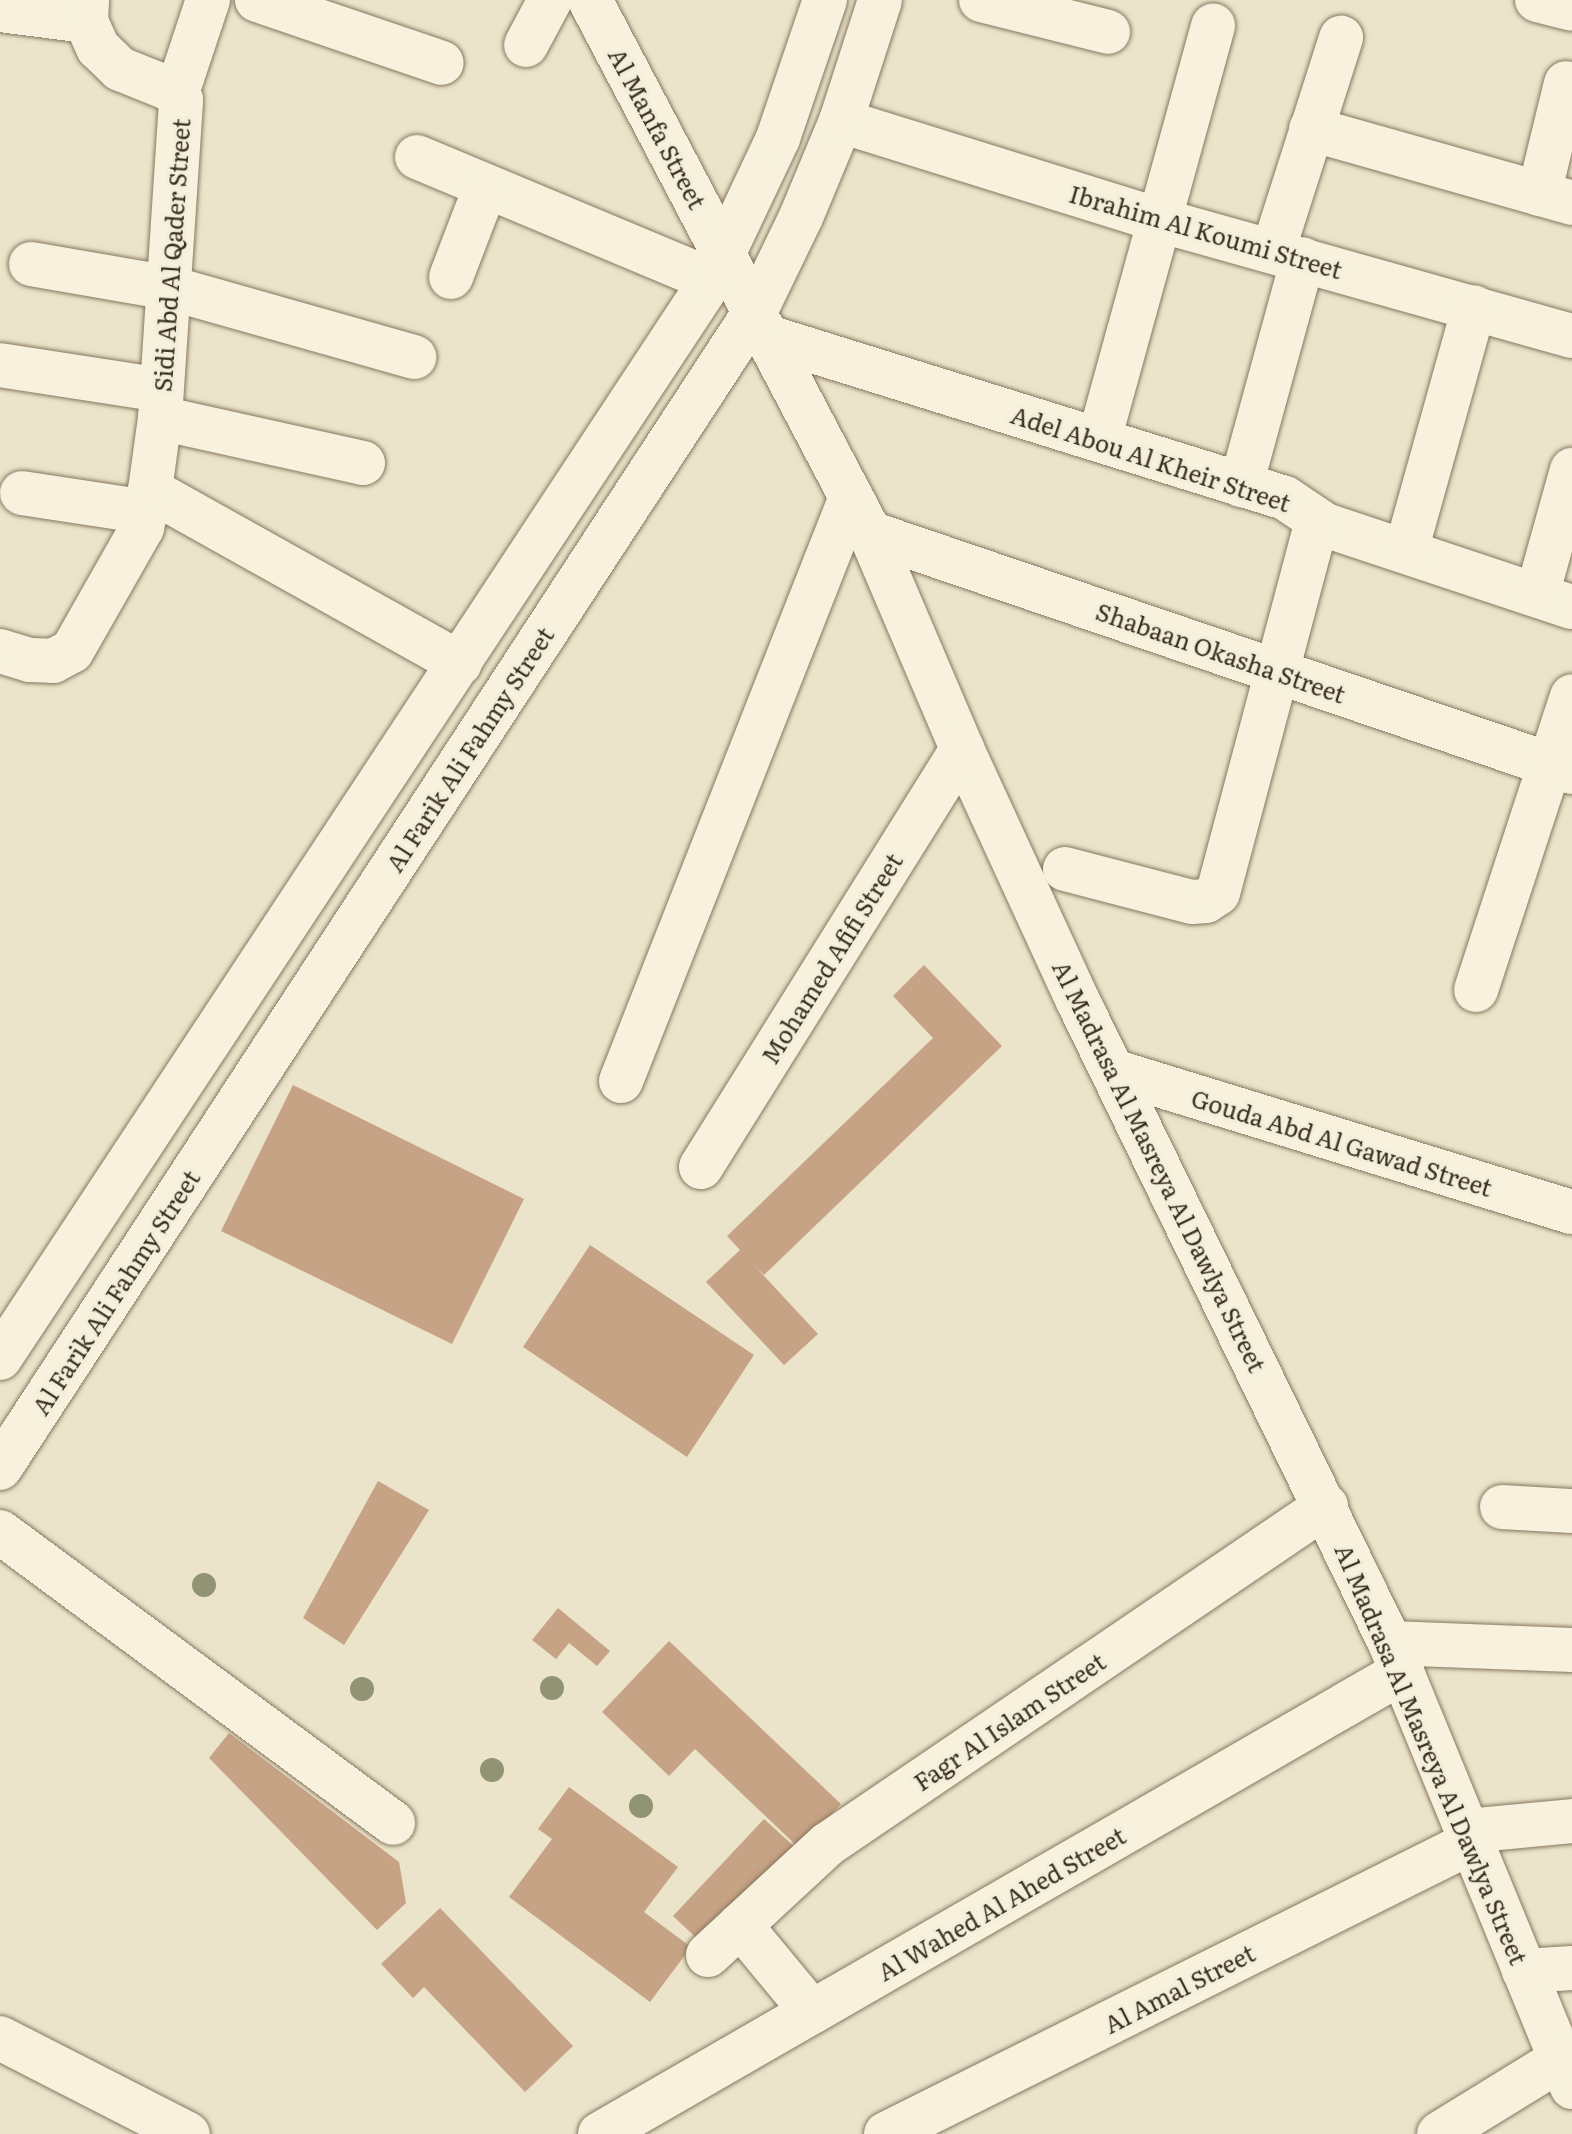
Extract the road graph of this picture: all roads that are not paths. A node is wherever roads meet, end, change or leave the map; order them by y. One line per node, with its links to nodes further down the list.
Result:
1 (208, 0): 18 (street)
2 (257, 0): 16 (street)
3 (550, 0): 15 (street)
4 (590, 0): 27 (street, Al Manfa Street)
5 (825, 0): 27 (street)
6 (880, 0): 19 (street, Al Farik Ali Fahmy Street)
7 (981, 0): 13 (street)
8 (1537, 0): 9 (street)
9 (1572, 9)
10 (0, 10): 11 (street)
11 (87, 10): 18 (street, Sidi Abd Al Qader Street)
12 (1213, 25): 24 (street)
13 (1108, 32)
14 (1341, 38): 20 (street)
15 (526, 45)
16 (442, 63)
17 (1566, 83): 23 (street)
18 (177, 93): 29 (street, Sidi Abd Al Qader Street)
19 (841, 121): 24 (street, Ibrahim Al Koumi Street); 31 (street, Al Farik Ali Fahmy Street)
20 (1311, 129): 23 (street); 25 (street)
21 (417, 157): 22 (street)
22 (486, 186): 27 (street); 28 (street)
23 (1556, 198)
24 (1159, 220): 25 (street, Ibrahim Al Koumi Street); 36 (street)
25 (1288, 255): 30 (street, Ibrahim Al Koumi Street); 39 (street)
26 (31, 264): 29 (street)
27 (718, 268): 31 (street, Al Madrasa Al Masreya Al Dawlya Street); 47 (street)
28 (451, 277)
29 (170, 288): 33 (street); 35 (street, Sidi Abd Al Qader Street)
30 (1474, 307): 32 (street, Ibrahim Al Koumi Street); 44 (street)
31 (762, 324): 36 (street, Adel Abou Al Kheir Street); 42 (street, Al Madrasa Al Masreya Al Dawlya Street); 59 (street, Al Farik Ali Fahmy Street)
32 (1572, 336)
33 (414, 357)
34 (0, 365): 35 (street)
35 (161, 404): 37 (street, Sidi Abd Al Qader Street); 41 (street, Sidi Abd Al Qader Street)
36 (1099, 440): 39 (street, Adel Abou Al Kheir Street)
37 (363, 463)
38 (1572, 470): 45 (street)
39 (1241, 485): 43 (street, Adel Abou Al Kheir Street)
40 (22, 493): 41 (street)
41 (148, 501): 46 (street, Sidi Abd Al Qader Street); 47 (street)
42 (860, 515): 48 (street, Shabaan Okasha Street); 50 (street, Al Madrasa Al Masreya Al Dawlya Street); 55 (street)
43 (1317, 521): 44 (street, Adel Abou Al Kheir Street); 48 (street)
44 (1406, 551): 45 (street, Adel Abou Al Kheir Street)
45 (1555, 601)
46 (15, 656)
47 (460, 663): 58 (street)
48 (1277, 671): 51 (street, Shabaan Okasha Street); 52 (street)
49 (1572, 696): 51 (street)
50 (962, 749): 54 (street, Al Madrasa Al Masreya Al Dawlya Street); 56 (street, Mohamed Afifi Street)
51 (1561, 768): 53 (street)
52 (1065, 869)
53 (1476, 990)
54 (1113, 1071): 57 (street, Gouda Abd Al Gawad Street); 60 (street, Al Madrasa Al Masreya Al Dawlya Street)
55 (621, 1081)
56 (701, 1167)
57 (1572, 1212)
58 (0, 1358)
59 (0, 1468)
60 (1326, 1506): 65 (street, Al Madrasa Al Masreya Al Dawlya Street); 69 (street, Fagr Al Islam Street)
61 (1502, 1507): 62 (street)
62 (1572, 1511)
63 (0, 1532): 67 (street)
64 (1572, 1650): 65 (street)
65 (1396, 1658): 68 (street, Al Madrasa Al Masreya Al Dawlya Street); 73 (street, Al Wahed Al Ahed Street)
66 (1572, 1821): 68 (street)
67 (393, 1823)
68 (1470, 1836): 72 (street, Al Madrasa Al Masreya Al Dawlya Street); 78 (street, Al Amal Street)
69 (740, 1925): 70 (street, Fagr Al Islam Street); 73 (street)
70 (708, 1955)
71 (1572, 1968): 72 (street)
72 (1524, 1971): 75 (street, Al Madrasa Al Masreya Al Dawlya Street)
73 (812, 2012): 77 (street, Al Wahed Al Ahed Street)
74 (0, 2038): 76 (street)
75 (1566, 2073): 79 (street)
76 (188, 2134)
77 (600, 2134)
78 (886, 2134)
79 (1439, 2134)

